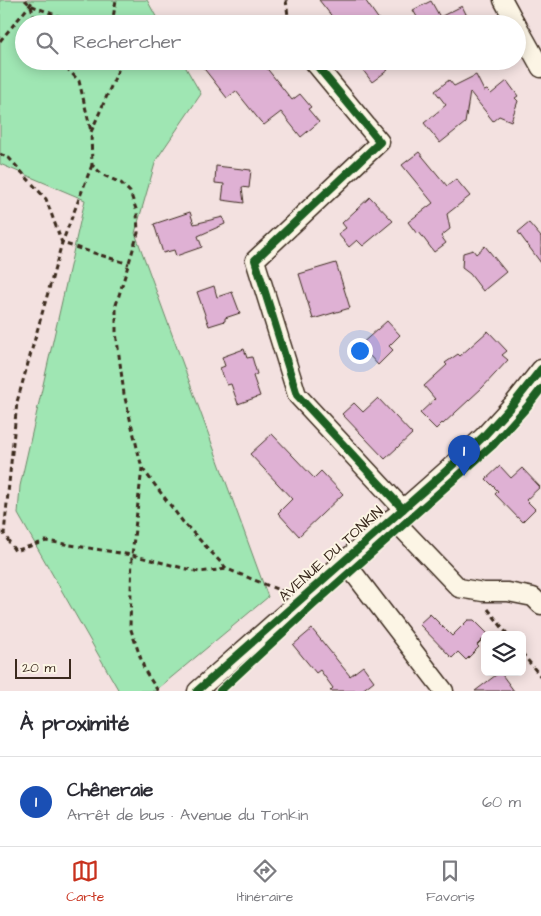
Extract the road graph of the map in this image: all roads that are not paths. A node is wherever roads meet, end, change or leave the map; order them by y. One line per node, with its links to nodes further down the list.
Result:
1 (503, 0): 2 (street)
2 (511, 15)
3 (526, 41): 4 (street)
4 (541, 68)
5 (320, 70): 7 (street)
6 (541, 369): 7 (street, AVENUE DU TONKIN)
7 (397, 514): 8 (street, AVENUE DU TONKIN); 9 (street)
8 (344, 562): 10 (street, AVENUE DU TONKIN); 11 (street)
9 (541, 605)
10 (197, 691)
11 (444, 691)

